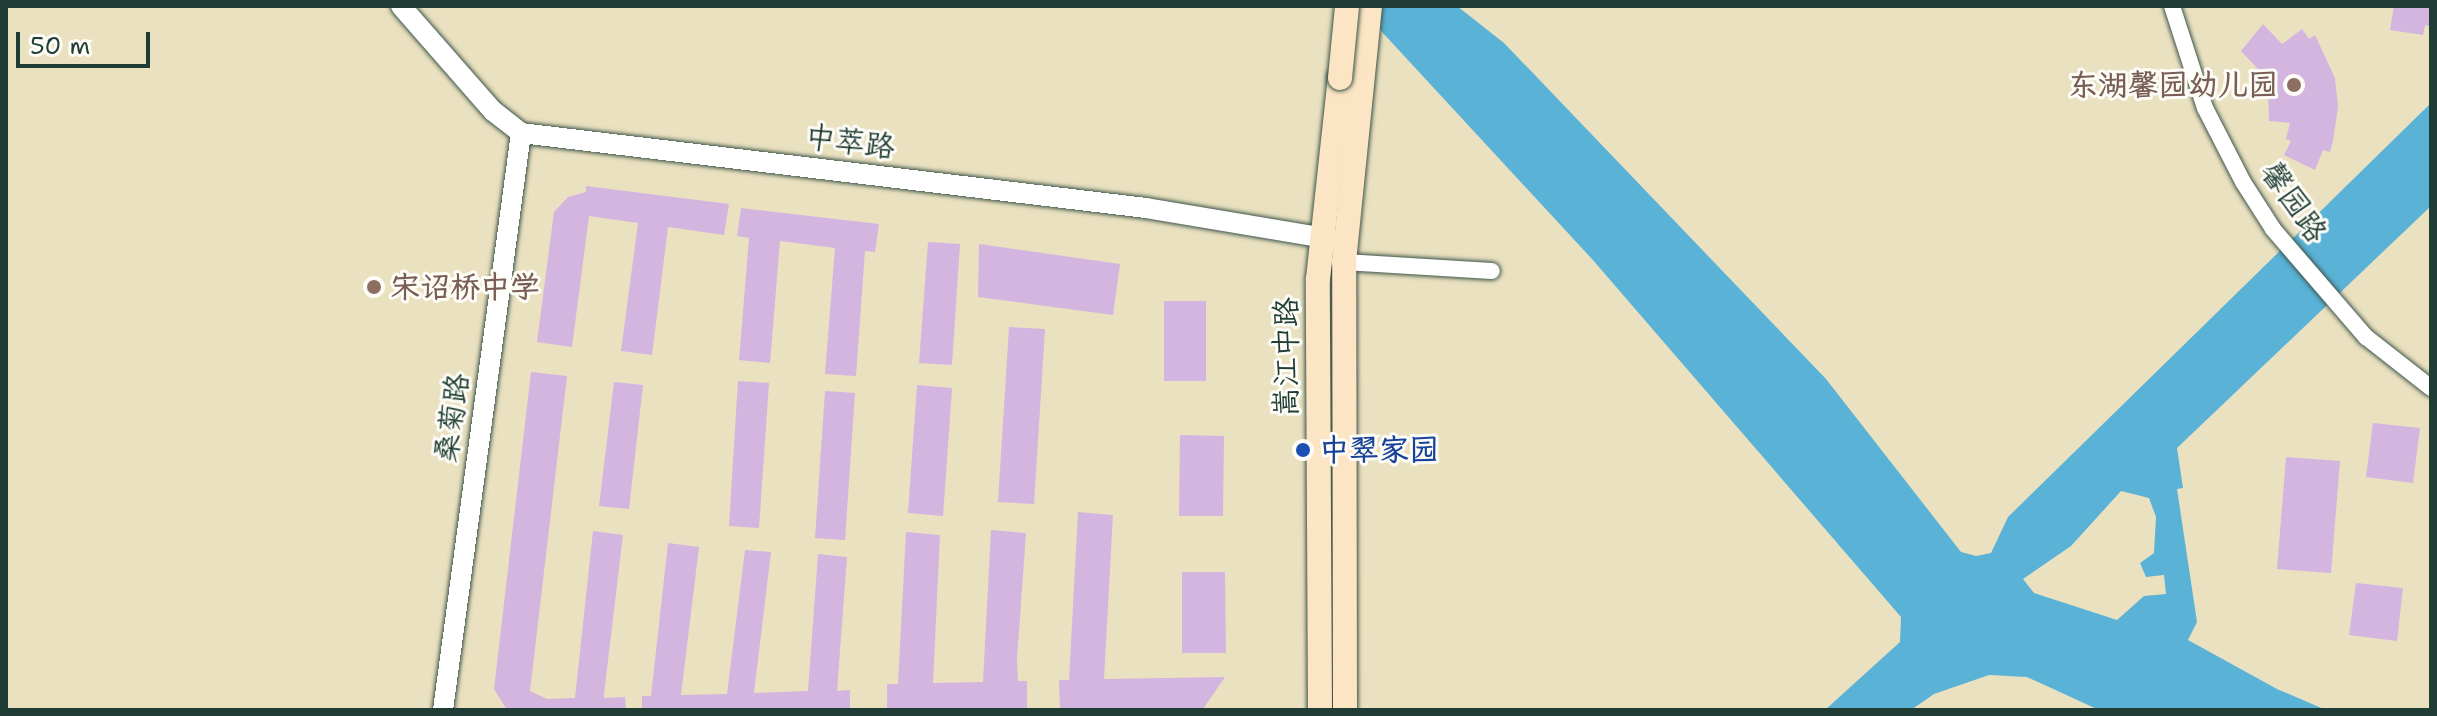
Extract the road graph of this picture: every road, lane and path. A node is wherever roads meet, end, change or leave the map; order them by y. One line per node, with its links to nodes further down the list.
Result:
1 (401, 6): 6 (street)
2 (1347, 6): 5 (main road, 嵩江中路, bridge)
3 (1370, 6): 5 (main road, 嵩江中路)
4 (2172, 6): 9 (street, 馨园路)
5 (1351, 81): 7 (main road, 嵩江中路)
6 (521, 133): 7 (street, 中萃路); 10 (street, 桑菊路)
7 (1337, 247): 8 (street); 11 (main road, 嵩江中路); 12 (main road, 嵩江中路)
8 (1492, 271)
9 (2431, 388)
10 (443, 710)
11 (1320, 710)
12 (1345, 710)

